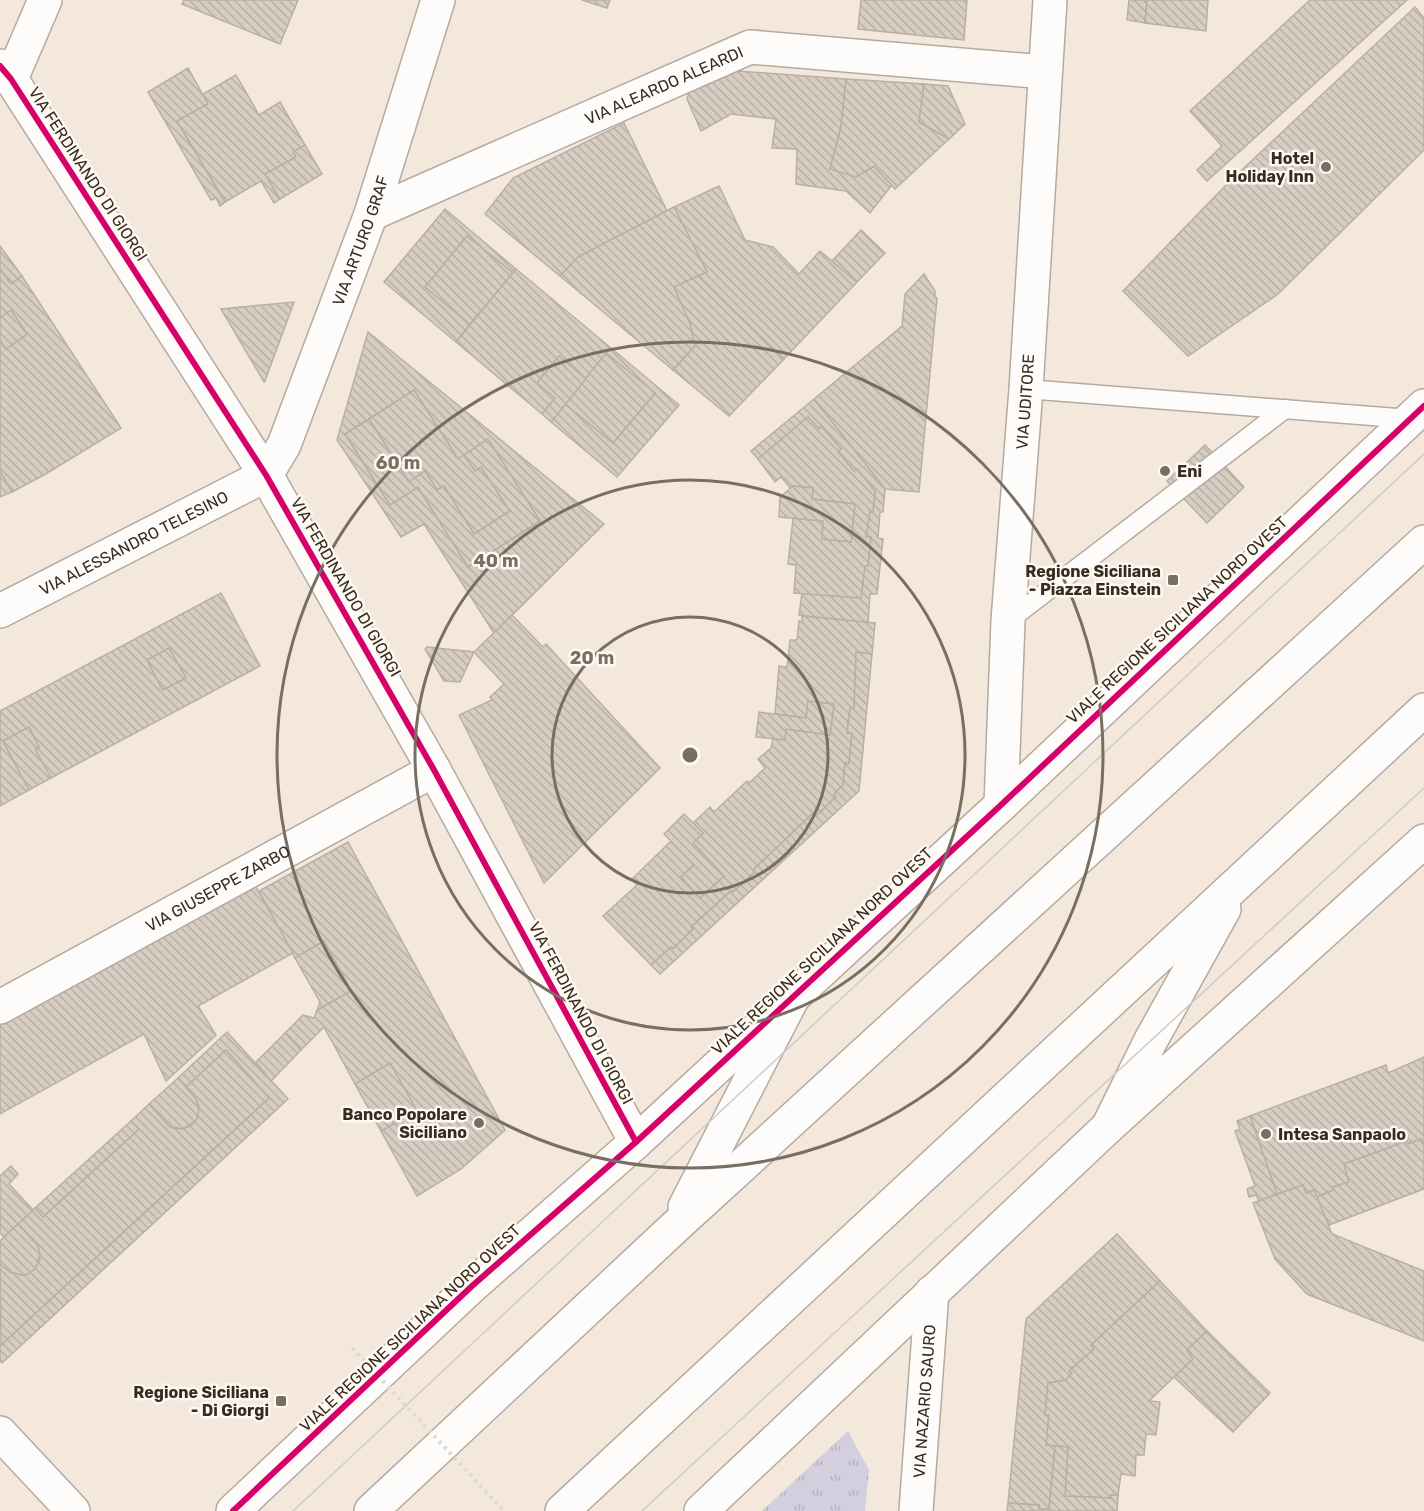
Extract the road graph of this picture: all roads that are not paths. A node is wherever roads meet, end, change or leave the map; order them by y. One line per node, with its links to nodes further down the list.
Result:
1 (45, 0): 4 (street)
2 (438, 0): 6 (street, VIA ARTURO GRAF)
3 (1050, 0): 5 (street, VIA UDITORE)
4 (5, 72): 10 (street, VIA FERDINANDO DI GIORGI)
5 (1045, 72): 6 (street, VIA ALEARDO ALEARDI); 7 (street, VIA UDITORE)
6 (371, 214): 10 (street, VIA ARTURO GRAF)
7 (1026, 389): 8 (lane); 13 (street, VIA UDITORE)
8 (1285, 409): 9 (lane); 13 (lane)
9 (1417, 413): 16 (street, VIALE REGIONE SICILIANA NORD OVEST)
10 (266, 475): 12 (street, VIA ALESSANDRO TELESINO); 15 (street, VIA FERDINANDO DI GIORGI)
11 (1424, 542): 23 (street)
12 (0, 611)
13 (1008, 621): 16 (street, VIA UDITORE)
14 (1424, 710): 18 (street)
15 (434, 770): 20 (street, VIA GIUSEPPE ZARBO); 22 (street, VIA FERDINANDO DI GIORGI)
16 (1001, 805): 19 (street, VIALE REGIONE SICILIANA NORD OVEST)
17 (1424, 841): 21 (street)
18 (1238, 882): 21 (street); 29 (street)
19 (794, 995): 22 (street, VIALE REGIONE SICILIANA NORD OVEST); 23 (street)
20 (0, 1007)
21 (1108, 1127): 24 (street)
22 (636, 1142): 27 (street, VIALE REGIONE SICILIANA NORD OVEST)
23 (676, 1226): 28 (street)
24 (932, 1292): 30 (street); 31 (street, VIA NAZARIO SAURO)
25 (0, 1433): 26 (street)
26 (74, 1511)
27 (232, 1511)
28 (371, 1511)
29 (562, 1511)
30 (701, 1511)
31 (916, 1511)

